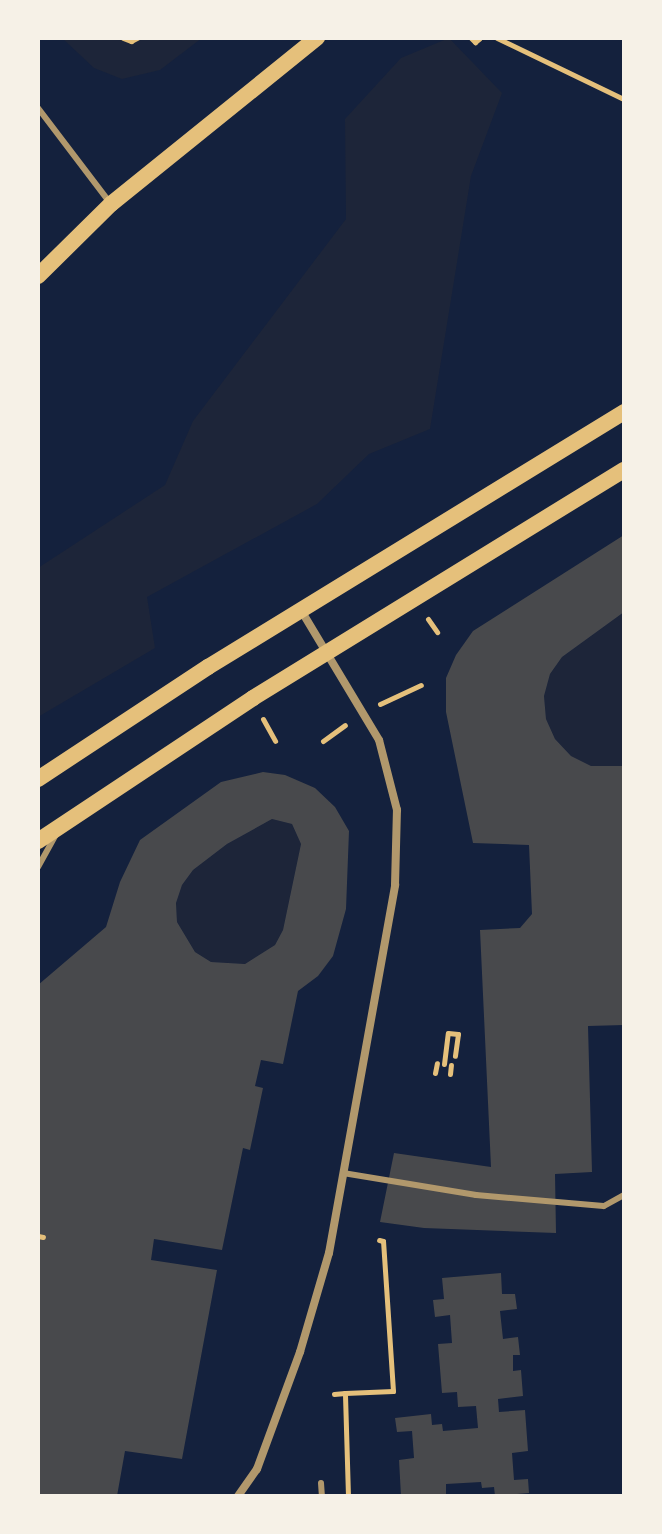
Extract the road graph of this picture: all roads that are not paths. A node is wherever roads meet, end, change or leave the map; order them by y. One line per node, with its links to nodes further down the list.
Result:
1 (317, 38): 3 (main road)
2 (38, 108): 3 (lane)
3 (111, 204): 4 (main road)
4 (38, 276)
5 (624, 412): 7 (main road)
6 (624, 470): 8 (main road)
7 (301, 610): 8 (street); 9 (main road)
8 (327, 653): 10 (main road); 13 (street)
9 (38, 779)
10 (64, 822): 11 (main road); 12 (lane)
11 (38, 841)
12 (38, 867)
13 (343, 1173): 14 (lane); 16 (street)
14 (624, 1195)
15 (321, 1483): 17 (lane)
16 (238, 1496)
17 (322, 1496)

